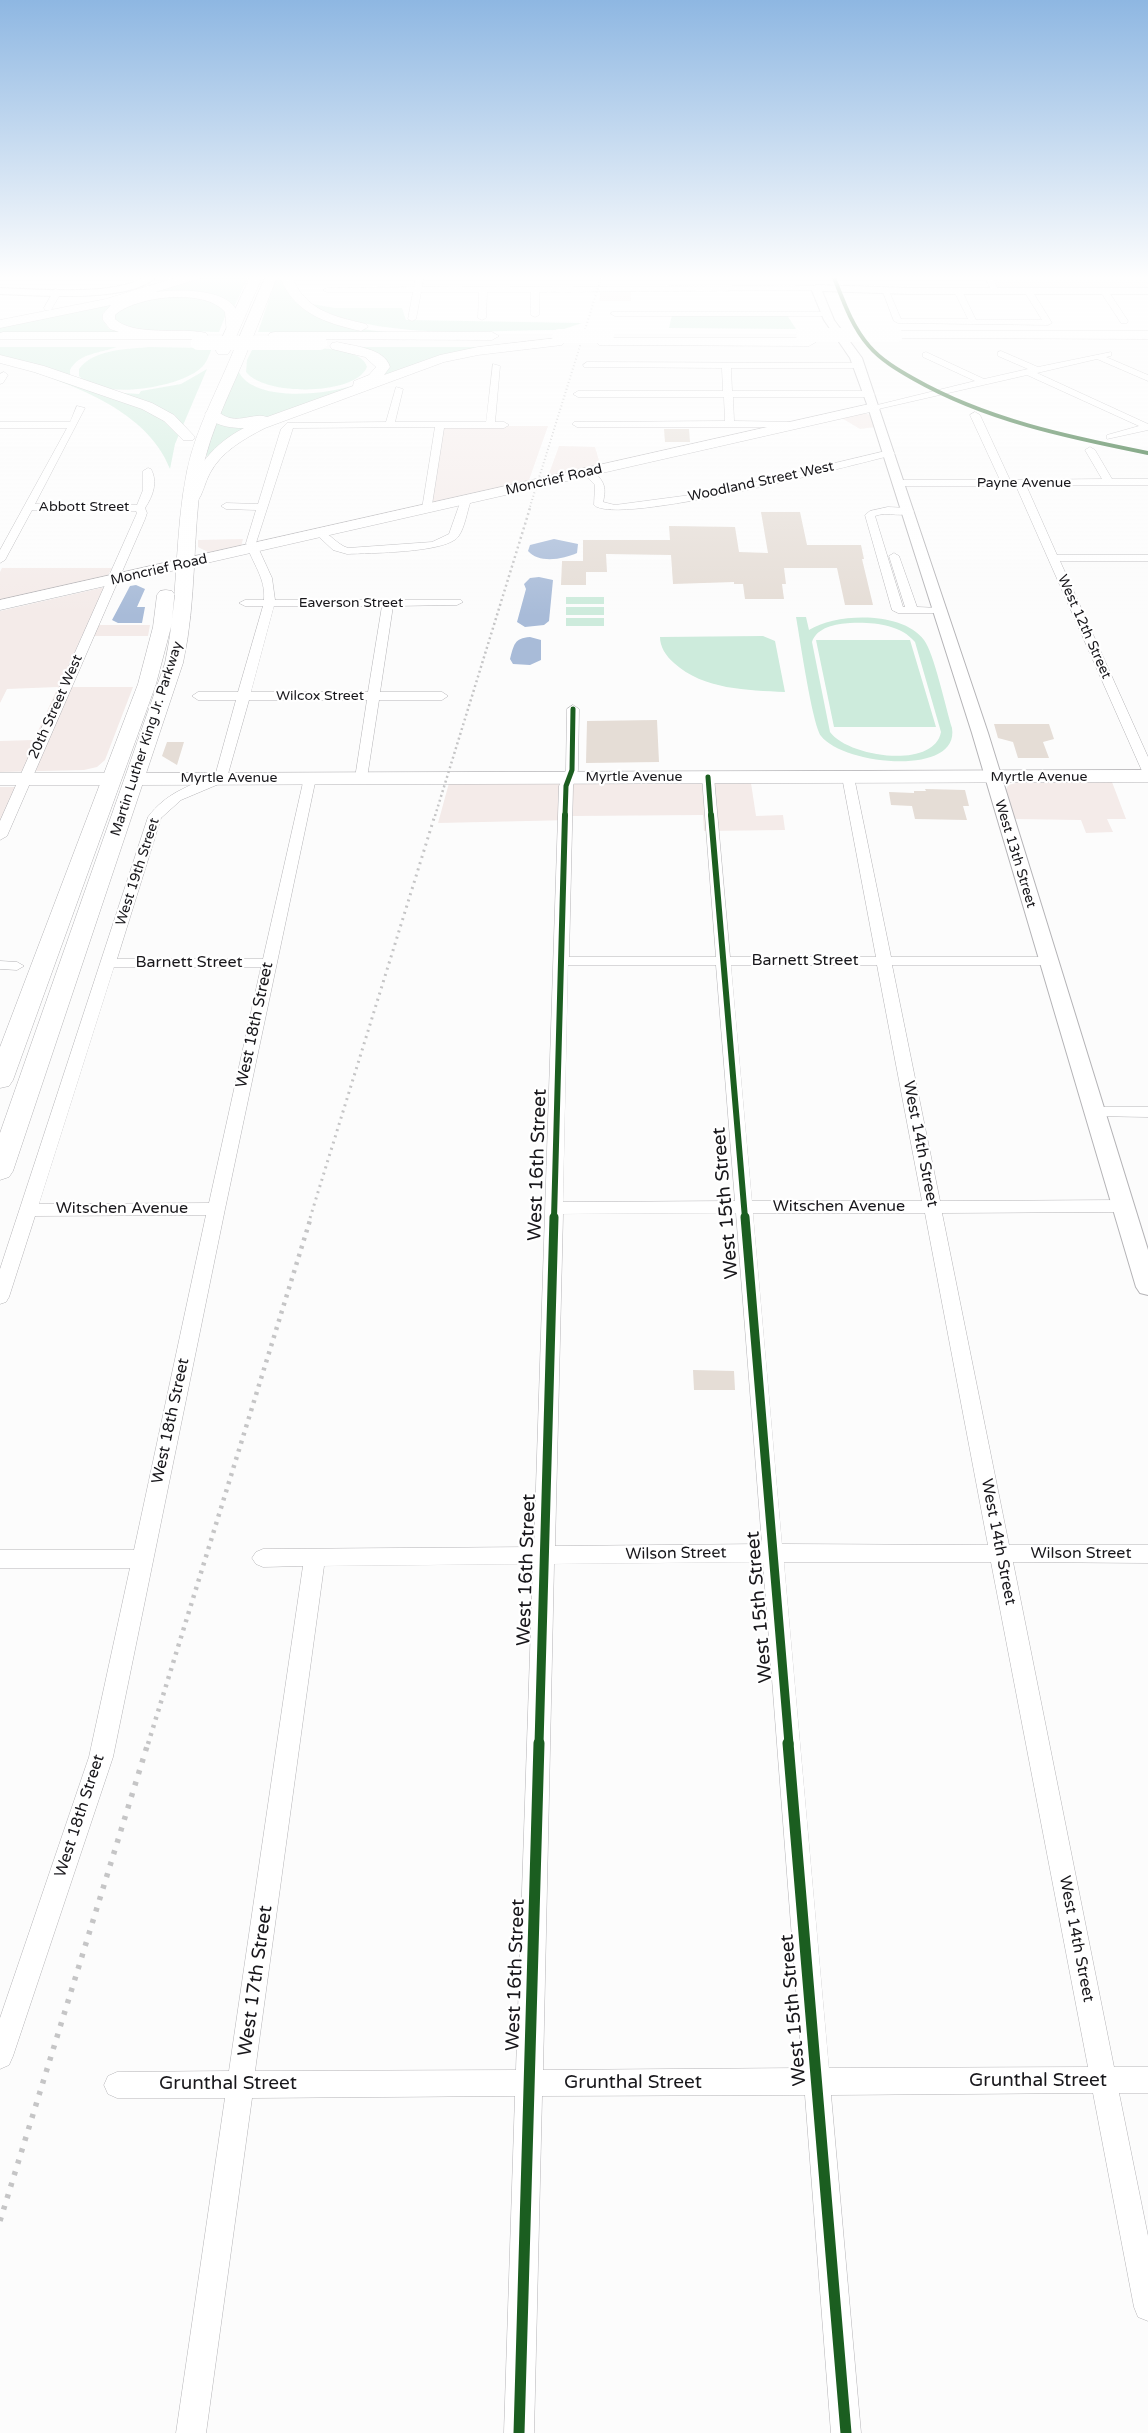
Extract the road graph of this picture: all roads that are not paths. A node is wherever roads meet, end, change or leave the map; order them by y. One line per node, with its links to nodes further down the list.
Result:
1 (96, 389): 16 (highway)
2 (218, 389): 16 (highway, Martin Luther King Jr. Parkway)
3 (345, 389): 16 (highway)
4 (361, 389): 25 (highway)
5 (399, 389): 17 (street)
6 (494, 389): 19 (street)
7 (727, 389): 12 (street)
8 (867, 389): 13 (street, West 13th Street)
9 (945, 389): 13 (street, Moncrief Road)
10 (1068, 389): 27 (street)
11 (578, 394): 12 (street)
12 (727, 394): 13 (street); 21 (street)
13 (872, 401): 22 (main road, Moncrief Road); 31 (street, West 13th Street)
14 (80, 408): 24 (street)
15 (975, 415): 34 (street)
16 (199, 423): 25 (highway); 30 (highway, Martin Luther King Jr. Parkway); 39 (highway, Martin Luther King Jr. Parkway)
17 (390, 424): 18 (street); 43 (street)
18 (440, 424): 19 (street); 45 (street)
19 (490, 424): 26 (street)
20 (577, 424): 21 (street)
21 (730, 424): 22 (street)
22 (799, 424): 33 (main road, Moncrief Road)
23 (0, 425): 24 (street)
24 (74, 425): 42 (street)
25 (260, 425): 39 (highway)
26 (504, 425)
27 (1148, 427): 28 (street)
28 (1110, 437)
29 (1090, 450): 35 (street)
30 (182, 454)
31 (890, 454): 33 (street, Woodland Street West); 37 (street, West 13th Street)
32 (148, 471): 44 (street, 20th Street West)
33 (587, 472): 40 (main road, Moncrief Road)
34 (1006, 482): 37 (street, Payne Avenue); 38 (street, Payne Avenue)
35 (1109, 482): 36 (street, Payne Avenue); 38 (street, Payne Avenue)
36 (1148, 482)
37 (900, 483): 46 (street, West 13th Street)
38 (1020, 483): 49 (street, West 12th Street)
39 (191, 499): 52 (highway, Martin Luther King Jr. Parkway)
40 (466, 500): 45 (main road, Moncrief Road); 47 (street)
41 (226, 506): 43 (street)
42 (29, 507): 44 (street, Abbott Street); 51 (street)
43 (261, 507): 48 (street)
44 (140, 508): 53 (street, 20th Street West)
45 (427, 509): 47 (main road, Moncrief Road)
46 (909, 511): 59 (street, West 13th Street); 59 (street)
47 (320, 533): 48 (main road, Moncrief Road)
48 (252, 549): 52 (main road, Moncrief Road); 57 (street)
49 (1053, 558): 50 (street); 65 (street, West 12th Street)
50 (1148, 558)
51 (0, 560)
52 (175, 561): 53 (main road, Moncrief Road); 76 (highway, Martin Luther King Jr. Parkway)
53 (115, 580): 58 (main road, Moncrief Road); 75 (street, 20th Street West)
54 (388, 602): 55 (street, Eaverson Street); 57 (street, Eaverson Street); 62 (street)
55 (457, 602)
56 (245, 603): 57 (street, Eaverson Street)
57 (269, 603): 61 (street)
58 (0, 605)
59 (941, 611): 70 (street, West 13th Street)
60 (198, 696): 61 (street, Wilcox Street)
61 (244, 696): 62 (street, Wilcox Street); 71 (street)
62 (374, 696): 63 (street, Wilcox Street); 73 (street)
63 (442, 696)
64 (574, 709): 67 (street, West 16th Street)
65 (1148, 772)
66 (1148, 776): 70 (main road, Myrtle Avenue)
67 (570, 777): 68 (main road, Myrtle Avenue); 73 (main road, Myrtle Avenue); 79 (street, West 16th Street)
68 (708, 777): 69 (main road, Myrtle Avenue); 80 (street, West 15th Street)
69 (848, 777): 70 (main road, Myrtle Avenue); 78 (street, West 14th Street)
70 (992, 777): 81 (street, West 13th Street)
71 (221, 778): 72 (main road, Myrtle Avenue); 76 (main road, Myrtle Avenue); 82 (street, West 19th Street)
72 (310, 778): 73 (main road, Myrtle Avenue); 83 (street, West 18th Street)
73 (361, 778)
74 (0, 779): 75 (main road, Myrtle Avenue)
75 (25, 779): 76 (main road, Myrtle Avenue); 77 (street, 20th Street West)
76 (124, 779): 86 (highway, Martin Luther King Jr. Parkway); 89 (highway, Martin Luther King Jr. Parkway)
77 (0, 836)
78 (884, 960): 80 (street, Barnett Street); 81 (street, Barnett Street); 90 (street, West 14th Street)
79 (561, 961): 80 (street, Barnett Street); 93 (street, West 16th Street)
80 (723, 961): 92 (street, West 15th Street)
81 (1048, 961): 87 (street, West 13th Street)
82 (109, 963): 83 (street, Barnett Street); 95 (street, West 19th Street)
83 (269, 963): 94 (street, West 18th Street)
84 (0, 965): 85 (street)
85 (17, 966)
86 (0, 1080)
87 (1095, 1112): 88 (street); 91 (street, West 13th Street)
88 (1148, 1112)
89 (0, 1171)
90 (933, 1206): 91 (street, Witschen Avenue); 92 (street, Witschen Avenue); 99 (street, West 14th Street)
91 (1124, 1206): 96 (street, West 13th Street)
92 (743, 1207): 93 (street, Witschen Avenue); 98 (street, West 15th Street)
93 (553, 1208): 101 (street, West 16th Street)
94 (216, 1209): 95 (street, Witschen Avenue); 105 (street, West 18th Street)
95 (29, 1210): 97 (street, West 19th Street)
96 (1148, 1287)
97 (0, 1297)
98 (772, 1553): 99 (street, Wilson Street); 101 (street, Wilson Street); 109 (street, West 15th Street)
99 (1000, 1554): 100 (street, Wilson Street); 107 (street, West 14th Street)
100 (1148, 1554)
101 (544, 1556): 103 (street, Wilson Street); 111 (street, West 16th Street)
102 (263, 1558): 103 (street, Wilson Street)
103 (315, 1558): 110 (street, West 17th Street)
104 (0, 1559): 105 (street)
105 (142, 1559): 106 (street, West 18th Street)
106 (0, 2056)
107 (1104, 2080): 108 (street, Grunthal Street); 109 (street, Grunthal Street); 113 (street, West 14th Street)
108 (1148, 2080)
109 (816, 2082): 111 (street, Grunthal Street); 116 (street, West 15th Street)
110 (241, 2084): 111 (street, Grunthal Street); 112 (street, Grunthal Street); 114 (street, West 17th Street)
111 (529, 2084): 115 (street, West 16th Street)
112 (117, 2085)
113 (1148, 2307)
114 (192, 2433)
115 (519, 2433)
116 (846, 2433)

